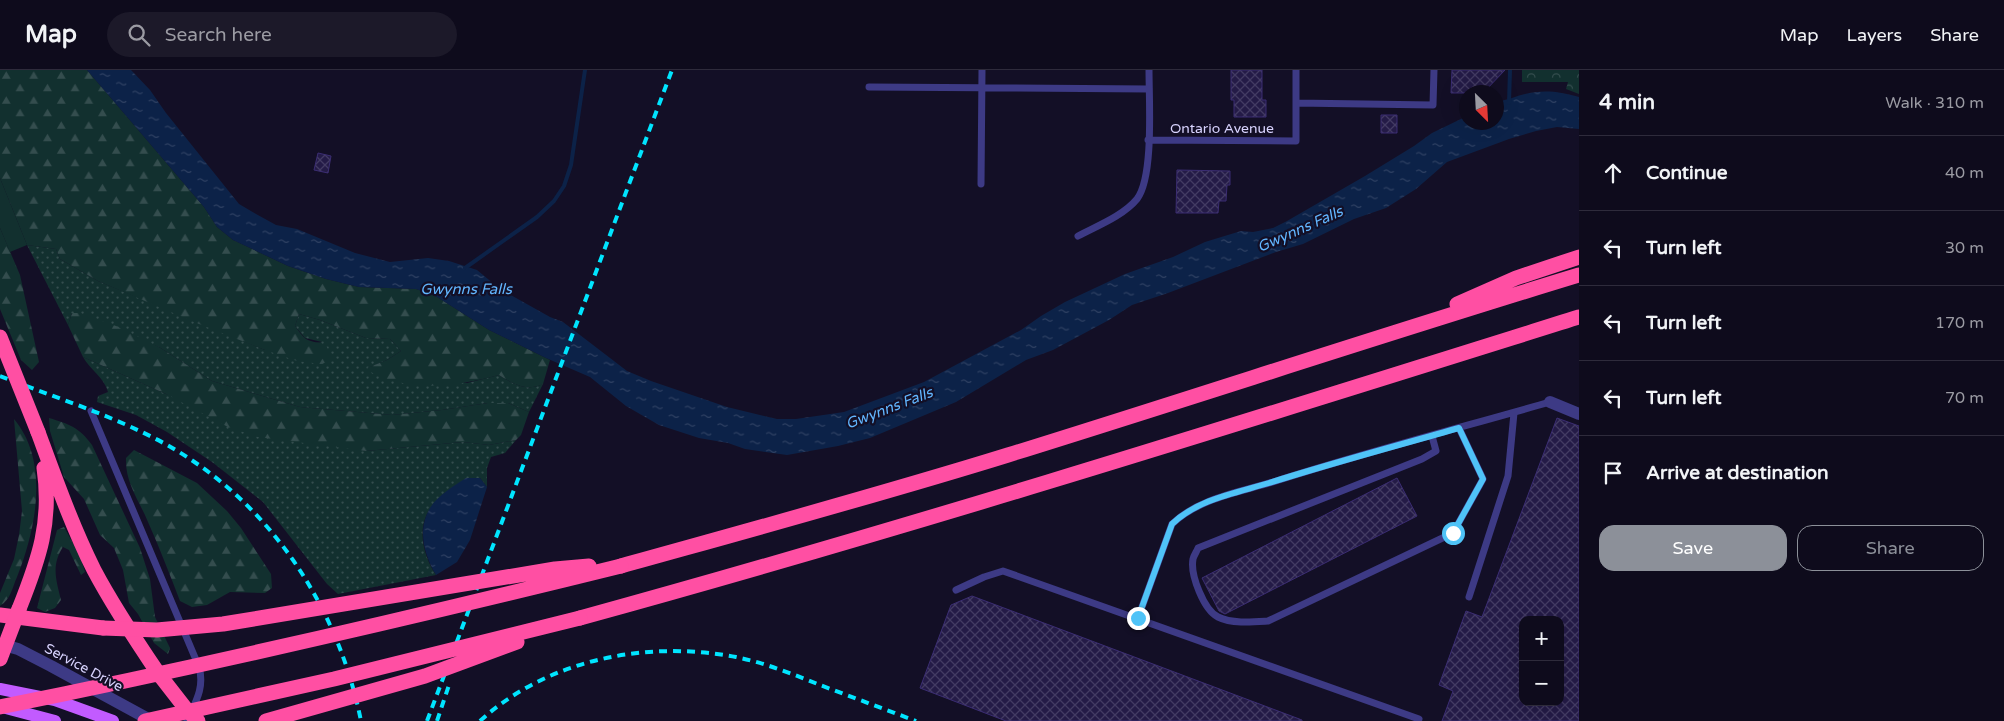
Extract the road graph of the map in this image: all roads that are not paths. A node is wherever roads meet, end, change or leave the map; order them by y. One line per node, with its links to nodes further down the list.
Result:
1 (982, 70): 6 (lane)
2 (1149, 70): 7 (lane)
3 (1296, 70): 8 (lane)
4 (1434, 70): 8 (lane)
5 (869, 87): 6 (lane)
6 (982, 88): 7 (lane); 10 (lane)
7 (1149, 89): 9 (lane)
8 (1296, 103): 9 (lane, Ontario Avenue)
9 (1148, 140): 11 (lane)
10 (981, 184)
11 (1078, 236)
12 (1579, 257): 15 (highway)
13 (1579, 275): 15 (highway)
14 (1579, 317): 28 (highway)
15 (1401, 329): 24 (highway)
16 (0, 337): 22 (highway, bridge)
17 (1550, 402): 19 (lane); 20 (street)
18 (91, 411): 39 (lane)
19 (1514, 413): 21 (lane); 26 (lane)
20 (1579, 414)
21 (1459, 428): 23 (lane); 23 (lane)
22 (38, 432): 31 (highway, bridge); 40 (highway, bridge)
23 (1432, 436): 29 (lane)
24 (621, 566): 27 (highway, bridge); 33 (highway, bridge)
25 (956, 590): 29 (lane)
26 (1470, 597)
27 (0, 615)
28 (580, 618): 37 (highway, bridge); 41 (highway, bridge)
29 (1138, 618): 34 (lane)
30 (0, 644): 38 (street, Service Drive)
31 (0, 659)
32 (0, 689): 35 (main road)
33 (0, 707): 36 (main road)
34 (1419, 719)
35 (110, 720)
36 (55, 721)
37 (145, 721)
38 (152, 721)
39 (187, 721)
40 (198, 721)
41 (266, 721)

